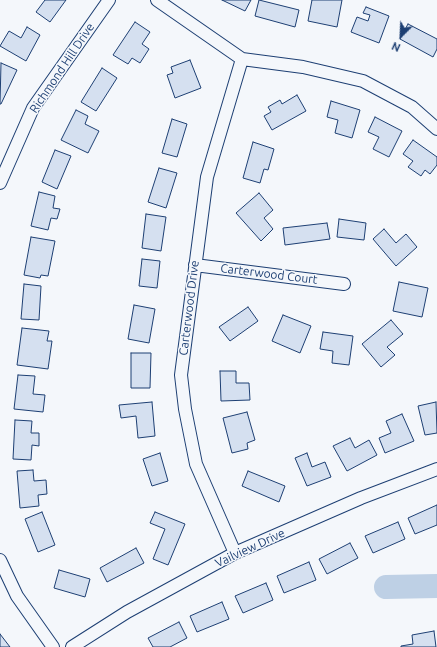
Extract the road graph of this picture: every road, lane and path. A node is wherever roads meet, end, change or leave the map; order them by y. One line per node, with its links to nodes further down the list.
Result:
1 (109, 0): 5 (street, Richmond Hill Drive)
2 (157, 0): 3 (street)
3 (242, 59): 4 (street); 6 (street, Carterwood Drive)
4 (437, 129)
5 (0, 182)
6 (195, 265): 7 (street, Carterwood Court); 9 (street, Carterwood Drive)
7 (344, 284)
8 (437, 469): 9 (street, Vailview Drive)
9 (235, 553): 12 (street, Vailview Drive)
10 (0, 560): 11 (street)
11 (53, 647)
12 (72, 647)

